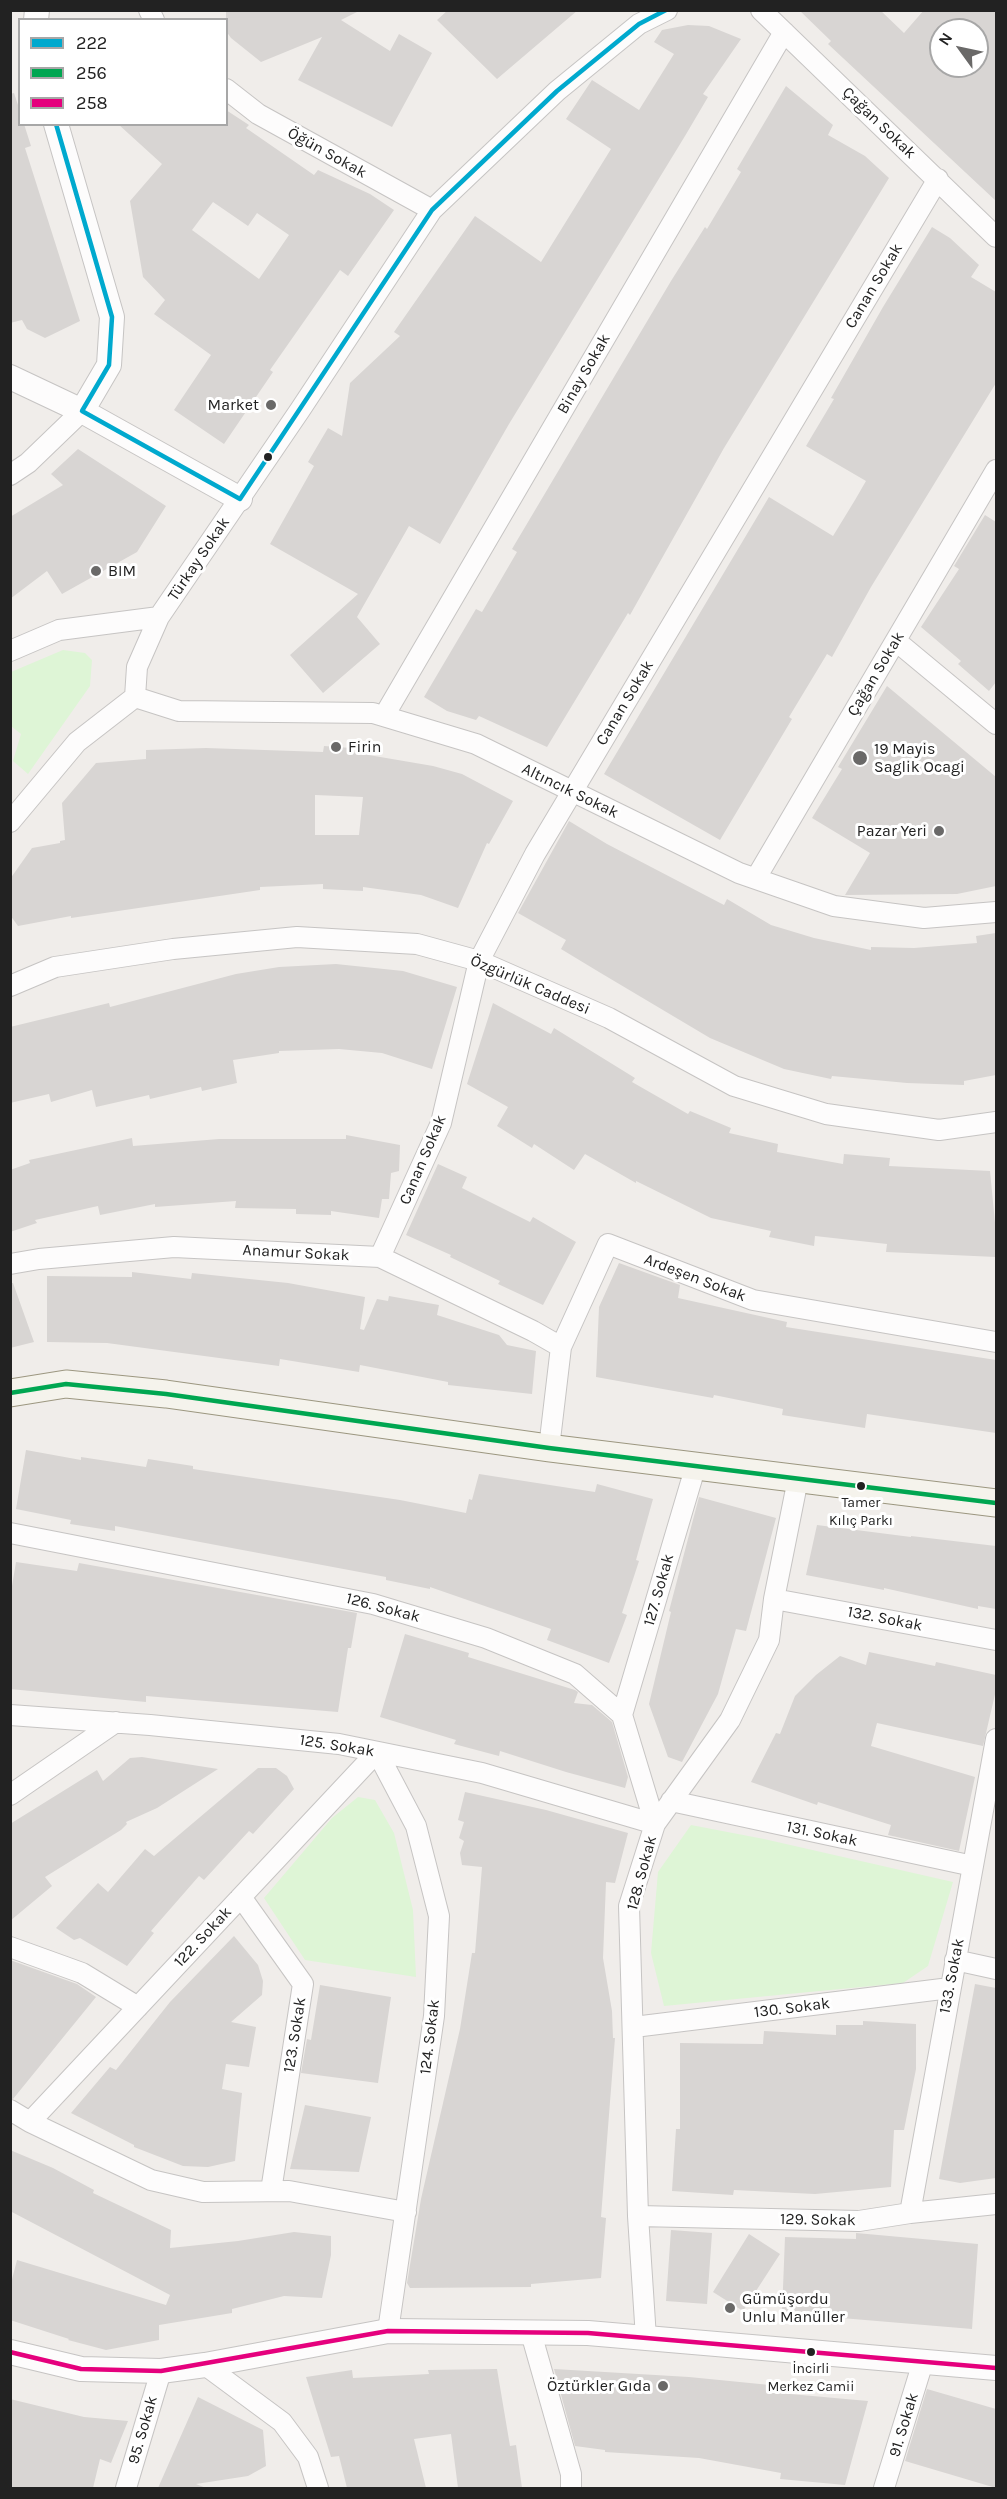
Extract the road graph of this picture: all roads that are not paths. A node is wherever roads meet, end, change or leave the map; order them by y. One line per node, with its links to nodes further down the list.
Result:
1 (667, 10): 7 (street, Türkay Sokak)
2 (761, 10): 3 (street, Çağan Sokak)
3 (784, 32): 6 (street, Çağan Sokak); 18 (street, Binay Sokak)
4 (228, 91): 7 (street, Öğün Sokak)
5 (58, 126): 10 (street)
6 (938, 179): 8 (street, Çağan Sokak); 20 (street, Canan Sokak)
7 (432, 210): 13 (street, Türkay Sokak)
8 (996, 237)
9 (10, 378): 10 (street)
10 (82, 411): 11 (street); 13 (street)
11 (10, 475)
12 (994, 480): 15 (street, Çağan Sokak)
13 (240, 499): 14 (street, Türkay Sokak)
14 (159, 616): 16 (street); 17 (street, Türkay Sokak)
15 (896, 641): 19 (street); 22 (street, Çağan Sokak)
16 (10, 651)
17 (135, 697): 18 (street, Altıncık Sokak); 21 (street)
18 (384, 716): 20 (street, Altıncık Sokak)
19 (996, 724)
20 (572, 792): 22 (street, Altıncık Sokak); 24 (street, Canan Sokak)
21 (10, 822)
22 (756, 878): 23 (street, Altıncık Sokak)
23 (996, 912)
24 (479, 961): 25 (street, Özgürlük Caddesi); 26 (street, Özgürlük Caddesi); 27 (street, Canan Sokak)
25 (10, 986)
26 (996, 1122)
27 (380, 1257): 28 (street, Anamur Sokak); 30 (street, Anamur Sokak)
28 (10, 1264)
29 (996, 1342): 30 (street, Ardeşen Sokak)
30 (561, 1347): 32 (street, Ardeşen Sokak)
31 (10, 1394): 32 (main road)
32 (549, 1448): 33 (main road)
33 (696, 1465): 34 (main road); 40 (street, 127. Sokak)
34 (798, 1479): 35 (main road); 37 (street, 128. Sokak)
35 (996, 1503)
36 (10, 1533): 40 (street, 126. Sokak)
37 (774, 1599): 38 (street, 132. Sokak); 45 (street, 128. Sokak)
38 (996, 1640)
39 (10, 1715): 41 (street, 125. Sokak)
40 (622, 1715): 46 (street)
41 (116, 1722): 43 (street, 125. Sokak); 44 (street)
42 (996, 1739): 47 (street, 133. Sokak)
43 (377, 1752): 46 (street, 125. Sokak); 48 (street, 122. Sokak); 59 (street, 124. Sokak)
44 (10, 1795)
45 (671, 1801): 46 (street, 128. Sokak); 47 (street, 131. Sokak)
46 (655, 1824): 54 (street, 128. Sokak)
47 (972, 1866): 50 (street, 133. Sokak)
48 (241, 1897): 53 (street, 122. Sokak); 57 (street, 123. Sokak)
49 (10, 1947): 53 (street)
50 (955, 1960): 51 (street); 52 (street, 133. Sokak)
51 (996, 1968)
52 (950, 1988): 54 (street, 130. Sokak); 60 (street, 133. Sokak)
53 (138, 2007): 56 (street, 122. Sokak)
54 (634, 2027): 61 (street, 128. Sokak)
55 (10, 2110): 56 (street)
56 (30, 2122): 57 (street)
57 (271, 2191): 59 (street)
58 (996, 2204): 60 (street, 129. Sokak)
59 (406, 2212): 62 (street, 124. Sokak)
60 (910, 2213): 61 (street, 129. Sokak)
61 (638, 2216): 64 (street, 128. Sokak)
62 (388, 2331): 63 (street); 67 (street)
63 (531, 2333): 64 (street); 72 (street)
64 (646, 2338): 66 (street)
65 (10, 2352): 69 (street)
66 (923, 2362): 68 (street); 73 (street, 91. Sokak)
67 (205, 2366): 69 (street); 71 (street)
68 (996, 2368)
69 (161, 2372): 70 (street, 95. Sokak)
70 (126, 2488)
71 (318, 2488)
72 (571, 2488)
73 (884, 2488)

